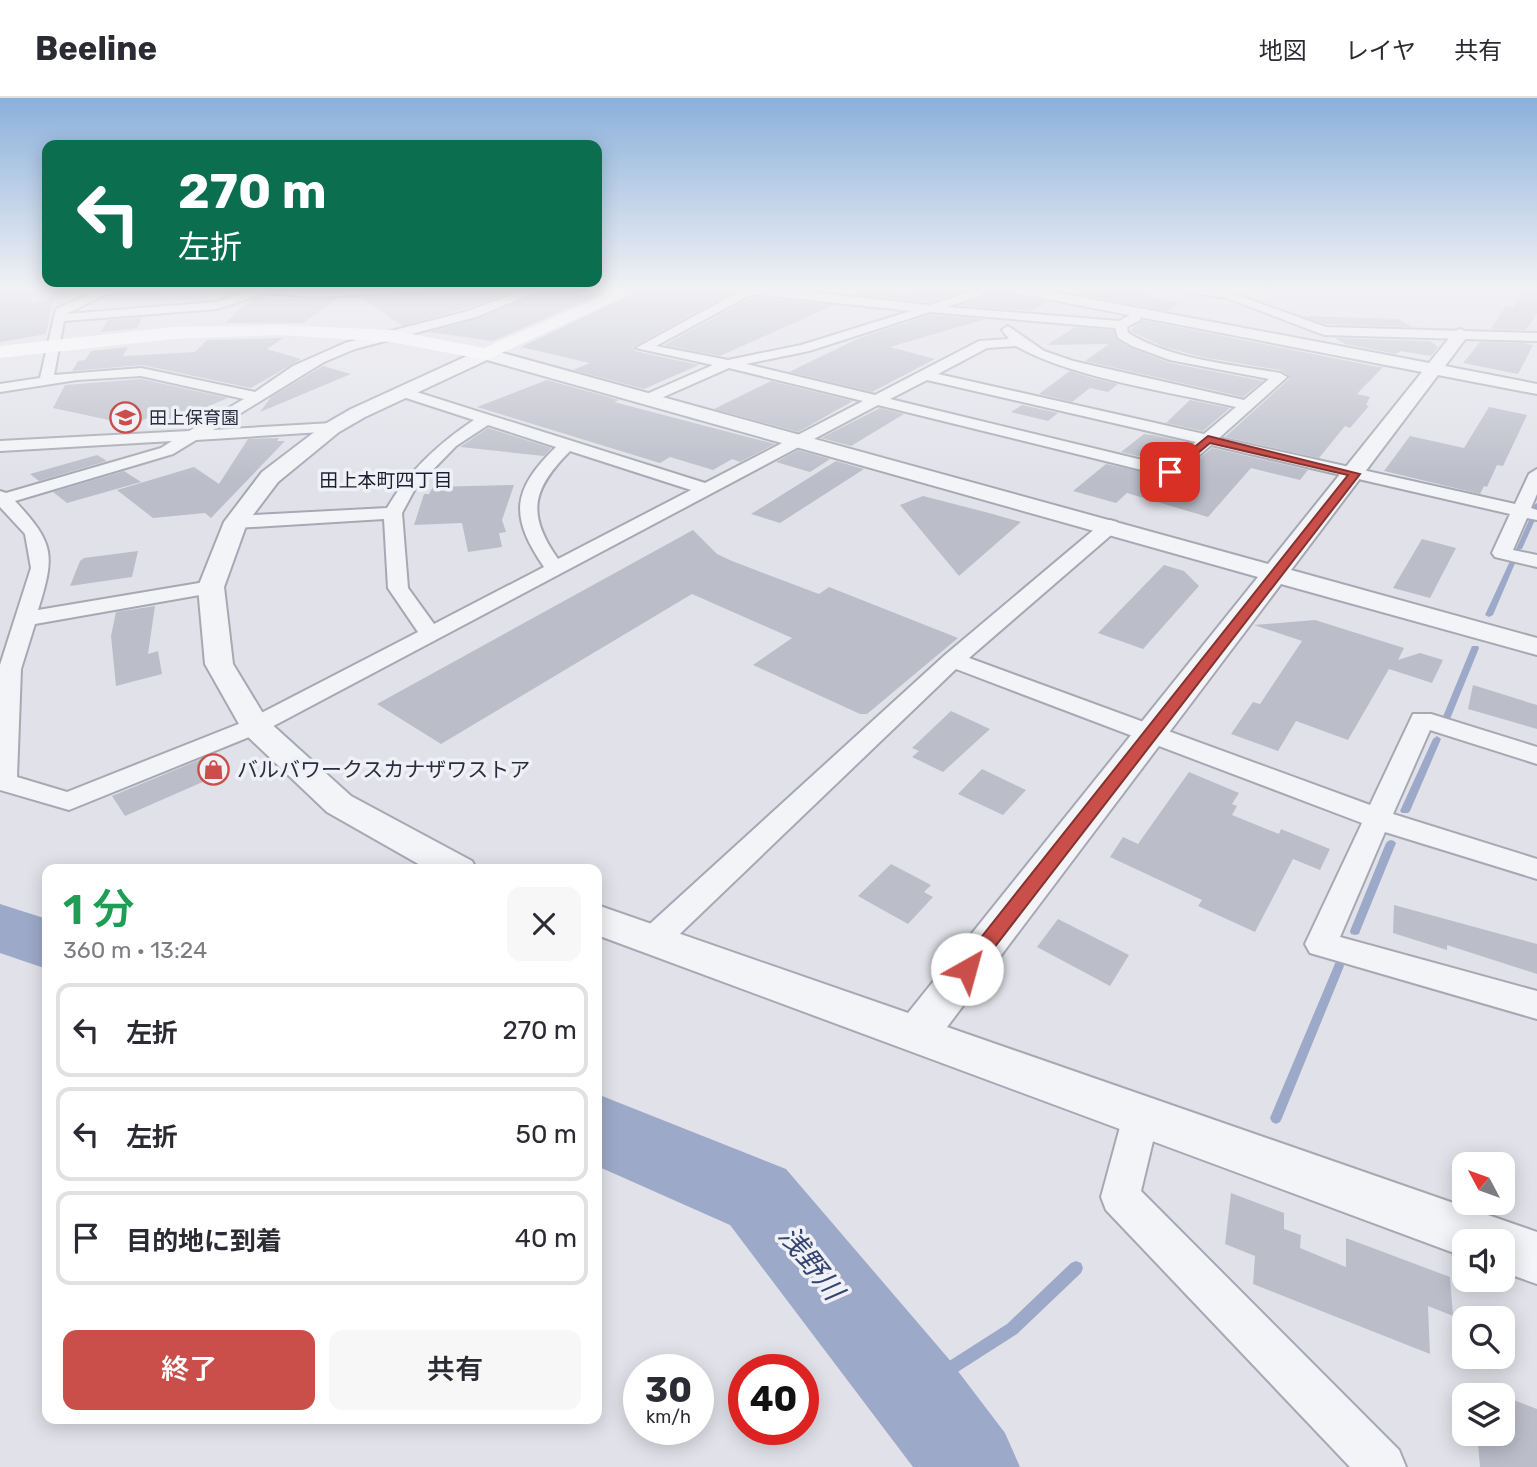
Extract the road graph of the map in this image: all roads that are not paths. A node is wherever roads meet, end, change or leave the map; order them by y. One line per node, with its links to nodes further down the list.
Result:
1 (52, 351): 16 (street)
2 (339, 351): 20 (street)
3 (470, 351): 12 (main road)
4 (493, 351): 12 (main road)
5 (658, 351): 13 (street)
6 (790, 351): 13 (street)
7 (971, 351): 15 (street)
8 (1032, 351): 23 (street)
9 (1156, 351): 23 (street)
10 (1337, 351): 14 (street)
11 (1449, 351): 14 (street)
12 (486, 354): 19 (street); 21 (street)
13 (728, 364): 21 (street); 22 (street)
14 (1435, 370): 18 (street); 31 (street)
15 (925, 375): 22 (street); 27 (street)
16 (46, 380): 17 (street); 20 (street)
17 (0, 388)
18 (1537, 389)
19 (402, 392): 24 (street); 25 (street)
20 (257, 397): 26 (street)
21 (647, 399): 28 (street)
22 (877, 399): 27 (street); 28 (street)
23 (1246, 405): 27 (street)
24 (486, 419): 29 (street); 35 (street)
25 (332, 429): 26 (street); 37 (street)
26 (192, 436): 30 (street); 34 (street)
27 (1208, 439): 31 (street)
28 (797, 441): 33 (street); 38 (street)
29 (567, 445): 33 (street); 40 (street)
30 (0, 446)
31 (1355, 474): 36 (street); 41 (street)
32 (1537, 474): 36 (street)
33 (708, 490): 40 (street)
34 (1, 498): 43 (street)
35 (393, 513): 37 (street); 44 (street)
36 (1528, 513): 39 (street)
37 (236, 522): 42 (street)
38 (1110, 526): 41 (street); 46 (street)
39 (1537, 561)
40 (555, 569): 44 (street)
41 (1277, 574): 45 (street); 48 (street)
42 (211, 587): 43 (street); 47 (street)
43 (26, 619): 50 (street)
44 (430, 634): 47 (street)
45 (1537, 647)
46 (953, 660): 48 (street); 55 (street)
47 (255, 726): 50 (street); 52 (street)
48 (1148, 734): 51 (street); 57 (street)
49 (1537, 756): 51 (street)
50 (2, 782)
51 (1377, 818): 53 (street); 56 (street)
52 (448, 864)
53 (1537, 869)
54 (602, 922): 55 (street)
55 (652, 941): 57 (street)
56 (1537, 1006)
57 (917, 1033): 58 (street)
58 (1141, 1116): 59 (street); 62 (street)
59 (1456, 1229)
60 (1515, 1250): 61 (street)
61 (1537, 1258)
62 (1382, 1467)

